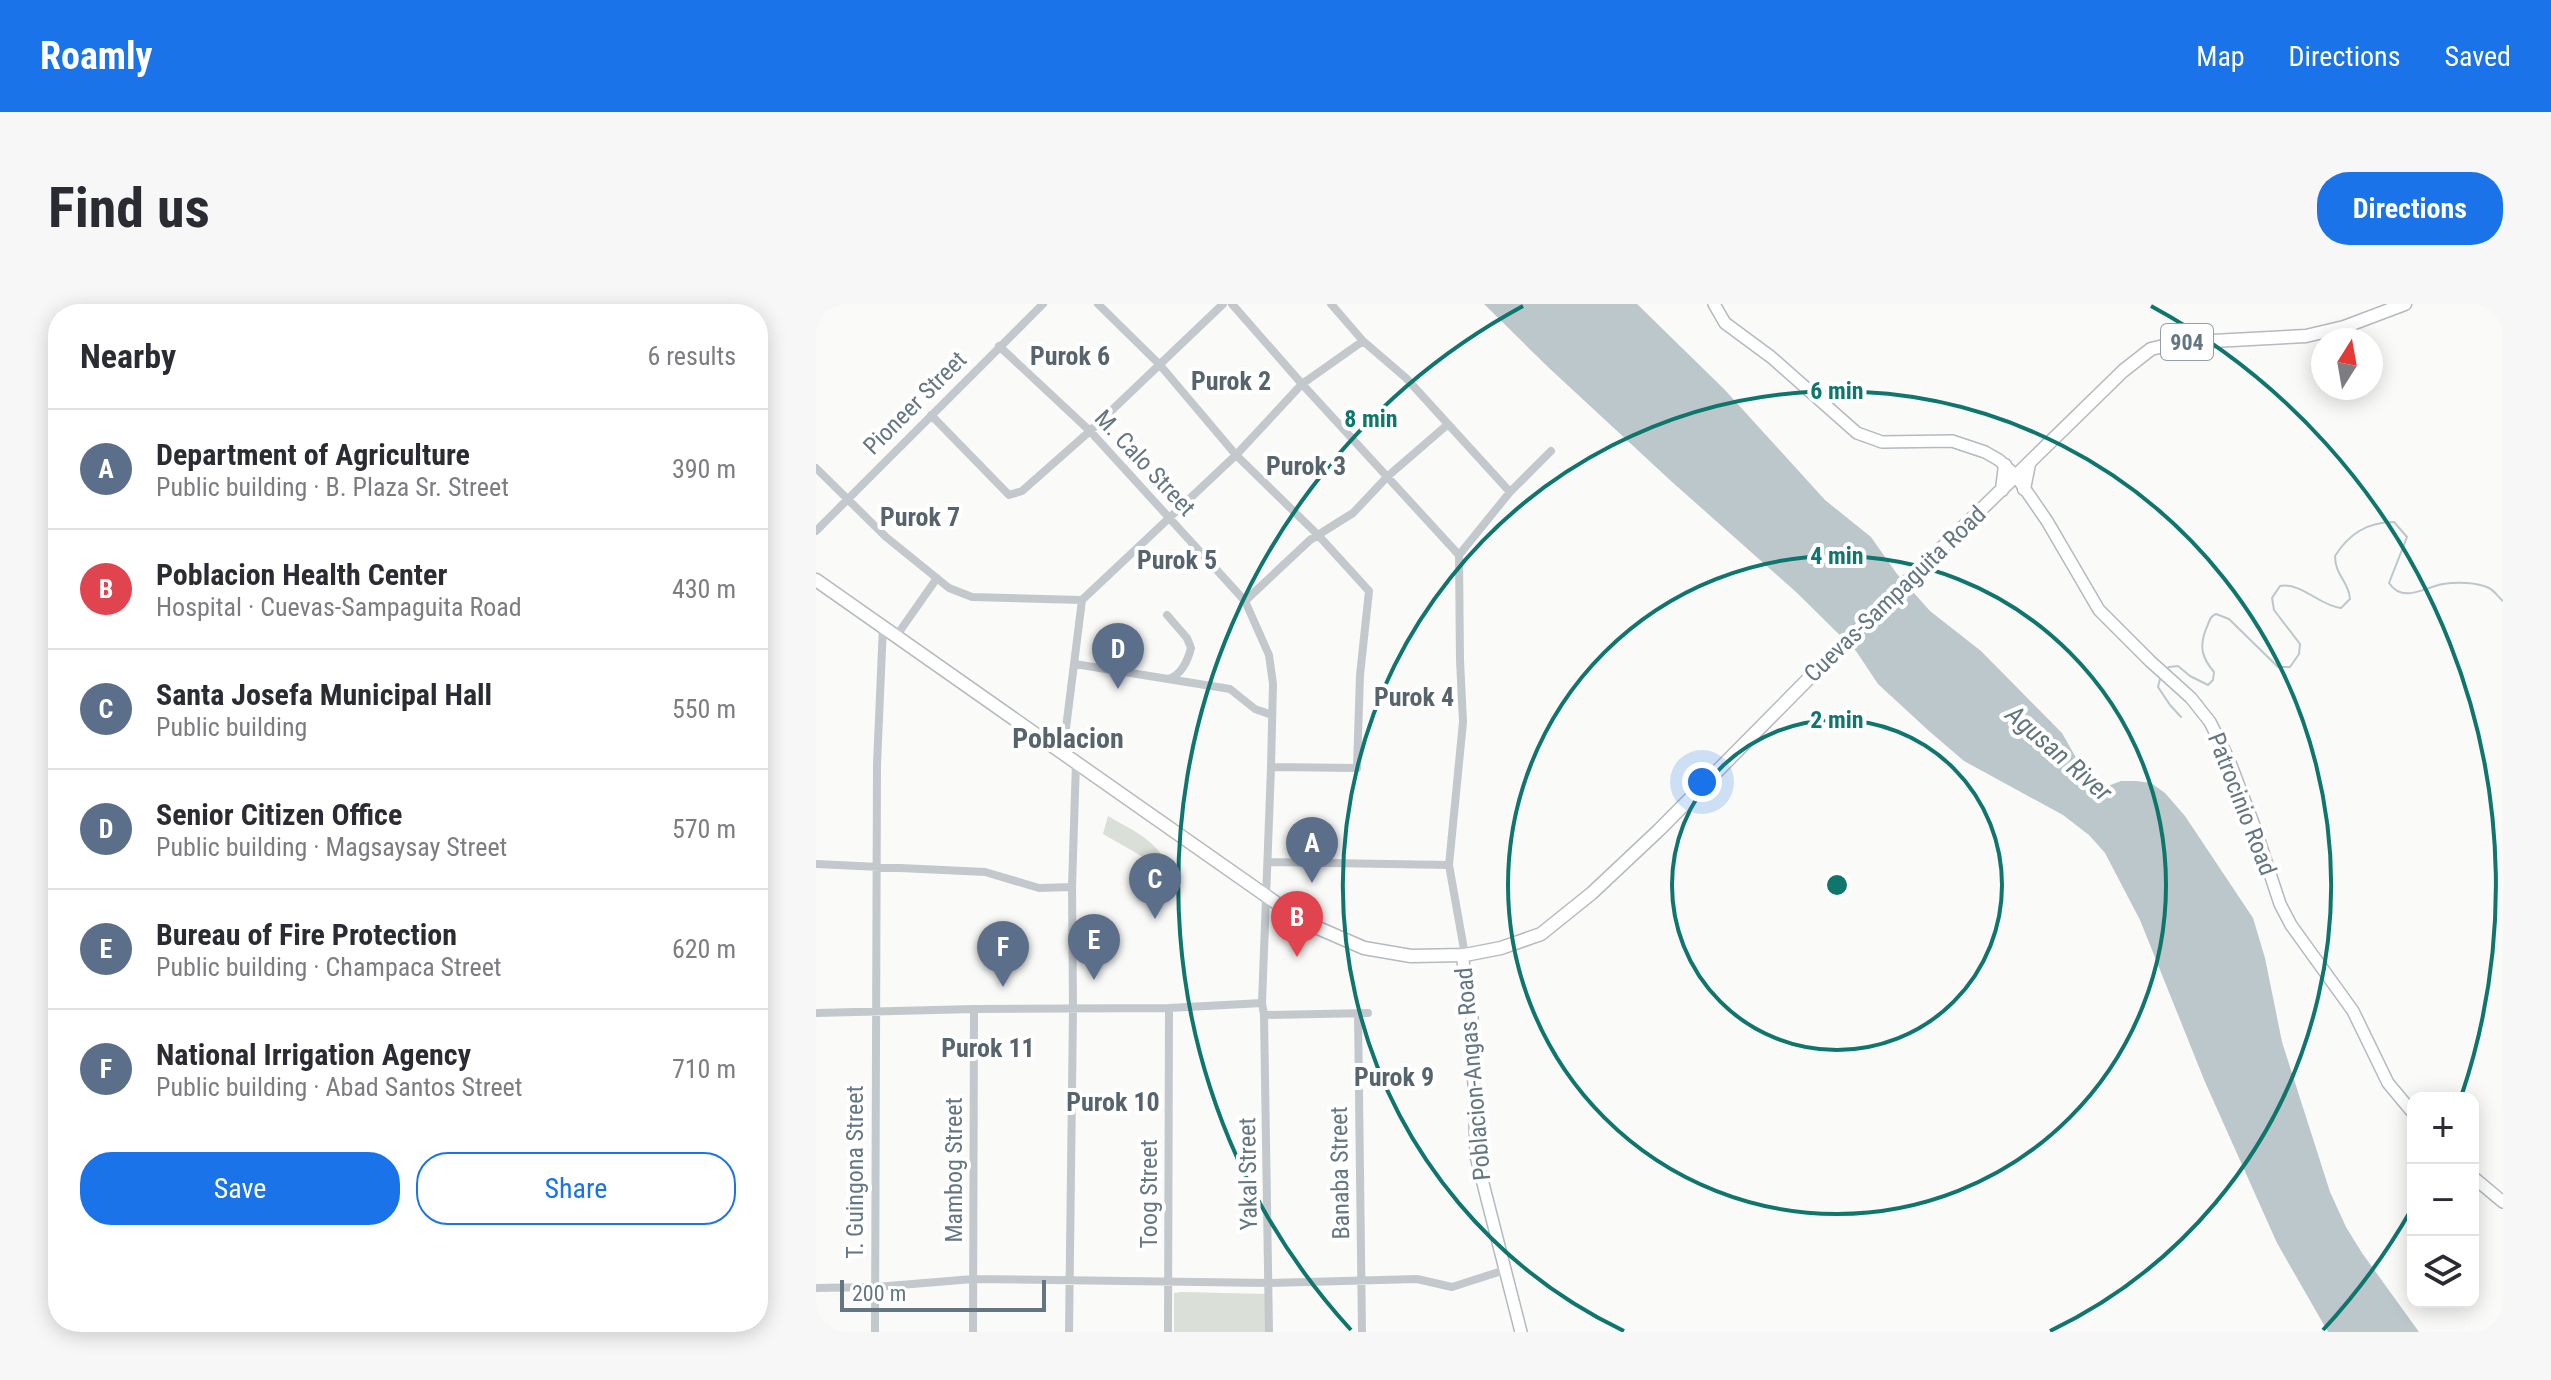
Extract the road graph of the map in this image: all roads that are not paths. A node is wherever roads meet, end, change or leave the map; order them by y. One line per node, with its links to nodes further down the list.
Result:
1 (1043, 304): 9 (street, Pioneer Street)
2 (1098, 304): 10 (street)
3 (1223, 304): 10 (street)
4 (1232, 304): 11 (street)
5 (1331, 304): 8 (street)
6 (1714, 304): 18 (street, Patrocinio Road)
7 (2405, 304): 17 (main road, Cuevas-Sampaguita Road / 904)
8 (1363, 341): 11 (street); 13 (street)
9 (999, 346): 12 (street, Pioneer Street); 14 (street, M. Calo Street)
10 (1160, 365): 14 (street); 16 (street)
11 (1302, 384): 16 (street); 20 (street)
12 (931, 415): 14 (street); 25 (street, Pioneer Street)
13 (1447, 425): 20 (street); 24 (street)
14 (1090, 431): 26 (street, M. Calo Street)
15 (1551, 451): 24 (street)
16 (1236, 455): 26 (street); 28 (street)
17 (2029, 463): 18 (main road); 21 (main road, Cuevas-Sampaguita Road / 904); 22 (main road)
18 (2006, 466): 21 (street, Patrocinio Road); 23 (main road)
19 (816, 468): 25 (street)
20 (1388, 476): 28 (street); 29 (street)
21 (2016, 476): 22 (street, Patrocinio Road); 23 (main road, Cuevas-Sampaguita Road / 904)
22 (2024, 488): 23 (main road); 57 (street, Patrocinio Road)
23 (2002, 489): 49 (main road, Cuevas-Sampaguita Road / 904)
24 (1510, 492): 29 (street)
25 (846, 500): 27 (street, Pioneer Street); 30 (street)
26 (1169, 517): 32 (street); 33 (street, M. Calo Street)
27 (816, 531)
28 (1318, 535): 33 (street); 42 (street)
29 (1459, 555): 45 (street)
30 (937, 578): 32 (street); 36 (street)
31 (816, 580): 35 (main road, Cuevas-Sampaguita Road / 904)
32 (1082, 600): 37 (street)
33 (1245, 601): 39 (street, M. Calo Street)
34 (1167, 615): 38 (street)
35 (883, 626): 36 (main road, Cuevas-Sampaguita Road / 904); 46 (street, T. Guingona Street)
36 (897, 635): 40 (main road, Cuevas-Sampaguita Road / 904)
37 (1075, 664): 38 (street); 40 (street)
38 (1167, 679): 39 (street)
39 (1272, 715): 42 (street, M. Calo Street)
40 (1063, 752): 41 (main road, Cuevas-Sampaguita Road / 904)
41 (1076, 761): 47 (street); 48 (main road, Cuevas-Sampaguita Road / 904)
42 (1271, 767): 43 (street, M. Calo Street)
43 (1268, 862): 45 (street); 48 (street, M. Calo Street)
44 (816, 864): 46 (street)
45 (1449, 865): 49 (street)
46 (877, 866): 47 (street); 54 (street, T. Guingona Street)
47 (1072, 887): 53 (street)
48 (1267, 899): 49 (main road, Cuevas-Sampaguita Road / 904); 50 (street)
49 (1464, 955): 60 (street, Poblacion-Angas Road)
50 (1262, 1003): 51 (street); 56 (street, Yakal Street)
51 (1169, 1008): 53 (street); 64 (street, Toog Street)
52 (974, 1009): 53 (street); 54 (street); 61 (street, Mambog Street)
53 (1073, 1009): 62 (street)
54 (875, 1012): 55 (street); 66 (street, T. Guingona Street)
55 (816, 1013)
56 (1264, 1015): 63 (street, Banaba Street); 65 (street, Yakal Street)
57 (2407, 1106)
58 (2479, 1182): 59 (street)
59 (2503, 1202)
60 (1505, 1270): 63 (street); 74 (street, Poblacion-Angas Road)
61 (973, 1279): 62 (street); 66 (street); 69 (street, Mambog Street)
62 (1069, 1280): 64 (street); 70 (street)
63 (1362, 1281): 65 (street); 73 (street, Banaba Street)
64 (1169, 1282): 65 (street); 71 (street, Toog Street)
65 (1270, 1283): 72 (street, Yakal Street)
66 (876, 1287): 67 (street); 68 (street, T. Guingona Street)
67 (816, 1288)
68 (875, 1332)
69 (973, 1332)
70 (1069, 1332)
71 (1168, 1332)
72 (1269, 1332)
73 (1362, 1332)
74 (1521, 1332)

